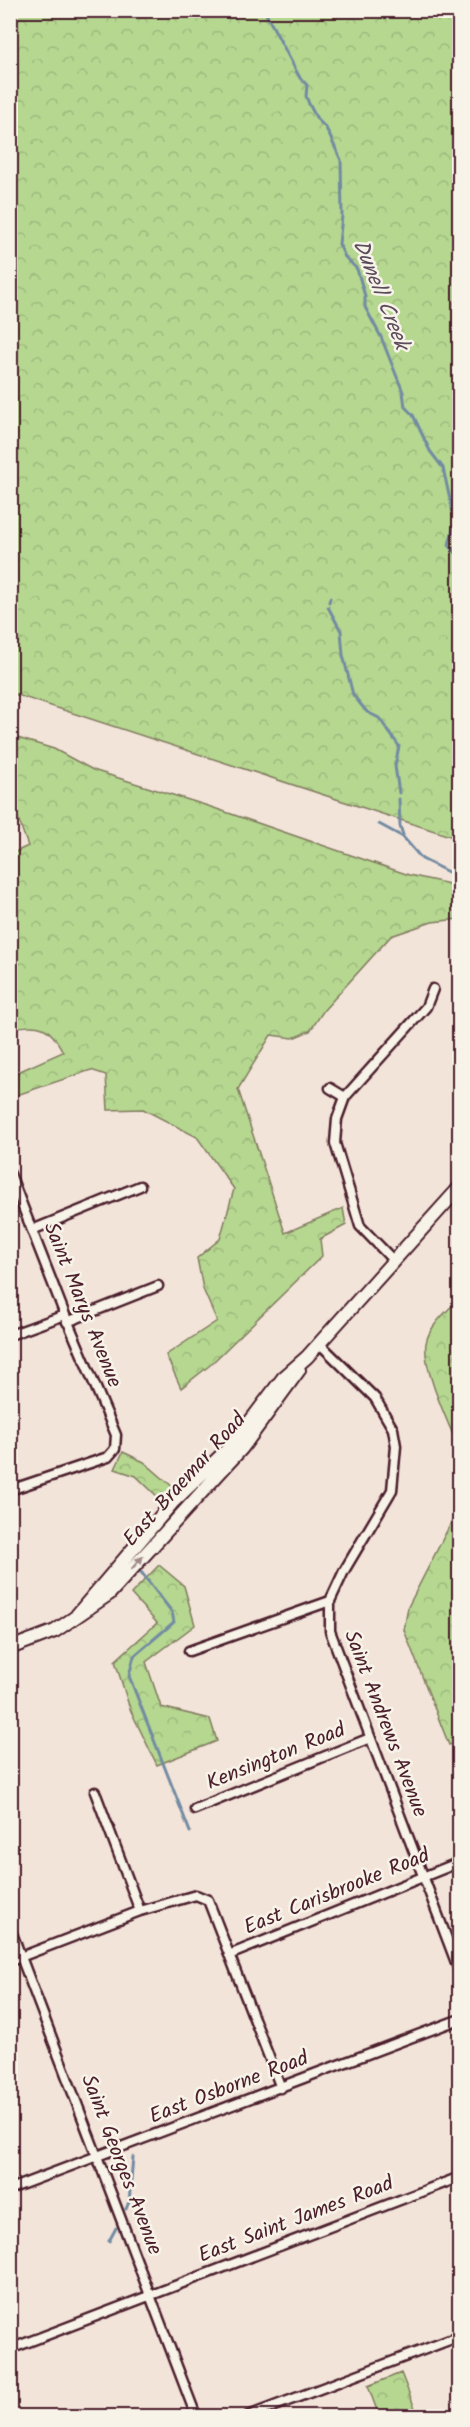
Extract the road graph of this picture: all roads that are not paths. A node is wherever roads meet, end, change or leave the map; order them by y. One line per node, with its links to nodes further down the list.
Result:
1 (433, 988): 3 (street)
2 (330, 1088): 3 (street)
3 (345, 1097): 8 (street)
4 (11, 1176): 7 (street, Saint Marys Avenue)
5 (140, 1186): 7 (street)
6 (459, 1187): 8 (street, East Braemar Road)
7 (32, 1230): 10 (street, Saint Marys Avenue)
8 (393, 1260): 12 (street, East Braemar Road)
9 (158, 1286): 10 (street)
10 (66, 1318): 11 (street); 13 (street, Saint Marys Avenue)
11 (10, 1335)
12 (319, 1343): 14 (street, Saint Andrews Avenue); 15 (street, East Braemar Road)
13 (10, 1490)
14 (330, 1601): 16 (street); 17 (street, Saint Andrews Avenue)
15 (10, 1648)
16 (189, 1651)
17 (370, 1738): 19 (street, Kensington Road); 21 (street, Saint Andrews Avenue)
18 (95, 1792): 22 (street)
19 (195, 1809)
20 (459, 1862): 21 (street, East Carisbrooke Road)
21 (424, 1877): 24 (street, East Carisbrooke Road); 27 (street, Saint Andrews Avenue)
22 (140, 1911): 24 (street); 25 (street)
23 (10, 1928): 25 (street, Saint Georges Avenue)
24 (229, 1955): 29 (street)
25 (23, 1956): 26 (street); 30 (street, Saint Georges Avenue)
26 (10, 1961)
27 (459, 1973)
28 (459, 2019): 29 (street, East Osborne Road)
29 (281, 2088): 30 (street, East Osborne Road)
30 (99, 2156): 32 (street, East Osborne Road); 33 (street, Saint Georges Avenue)
31 (459, 2177): 33 (street, East Saint James Road)
32 (10, 2189)
33 (151, 2295): 35 (street, East Saint James Road); 36 (street, Saint Georges Avenue)
34 (459, 2336): 37 (street)
35 (10, 2349)
36 (196, 2416)
37 (248, 2416)

